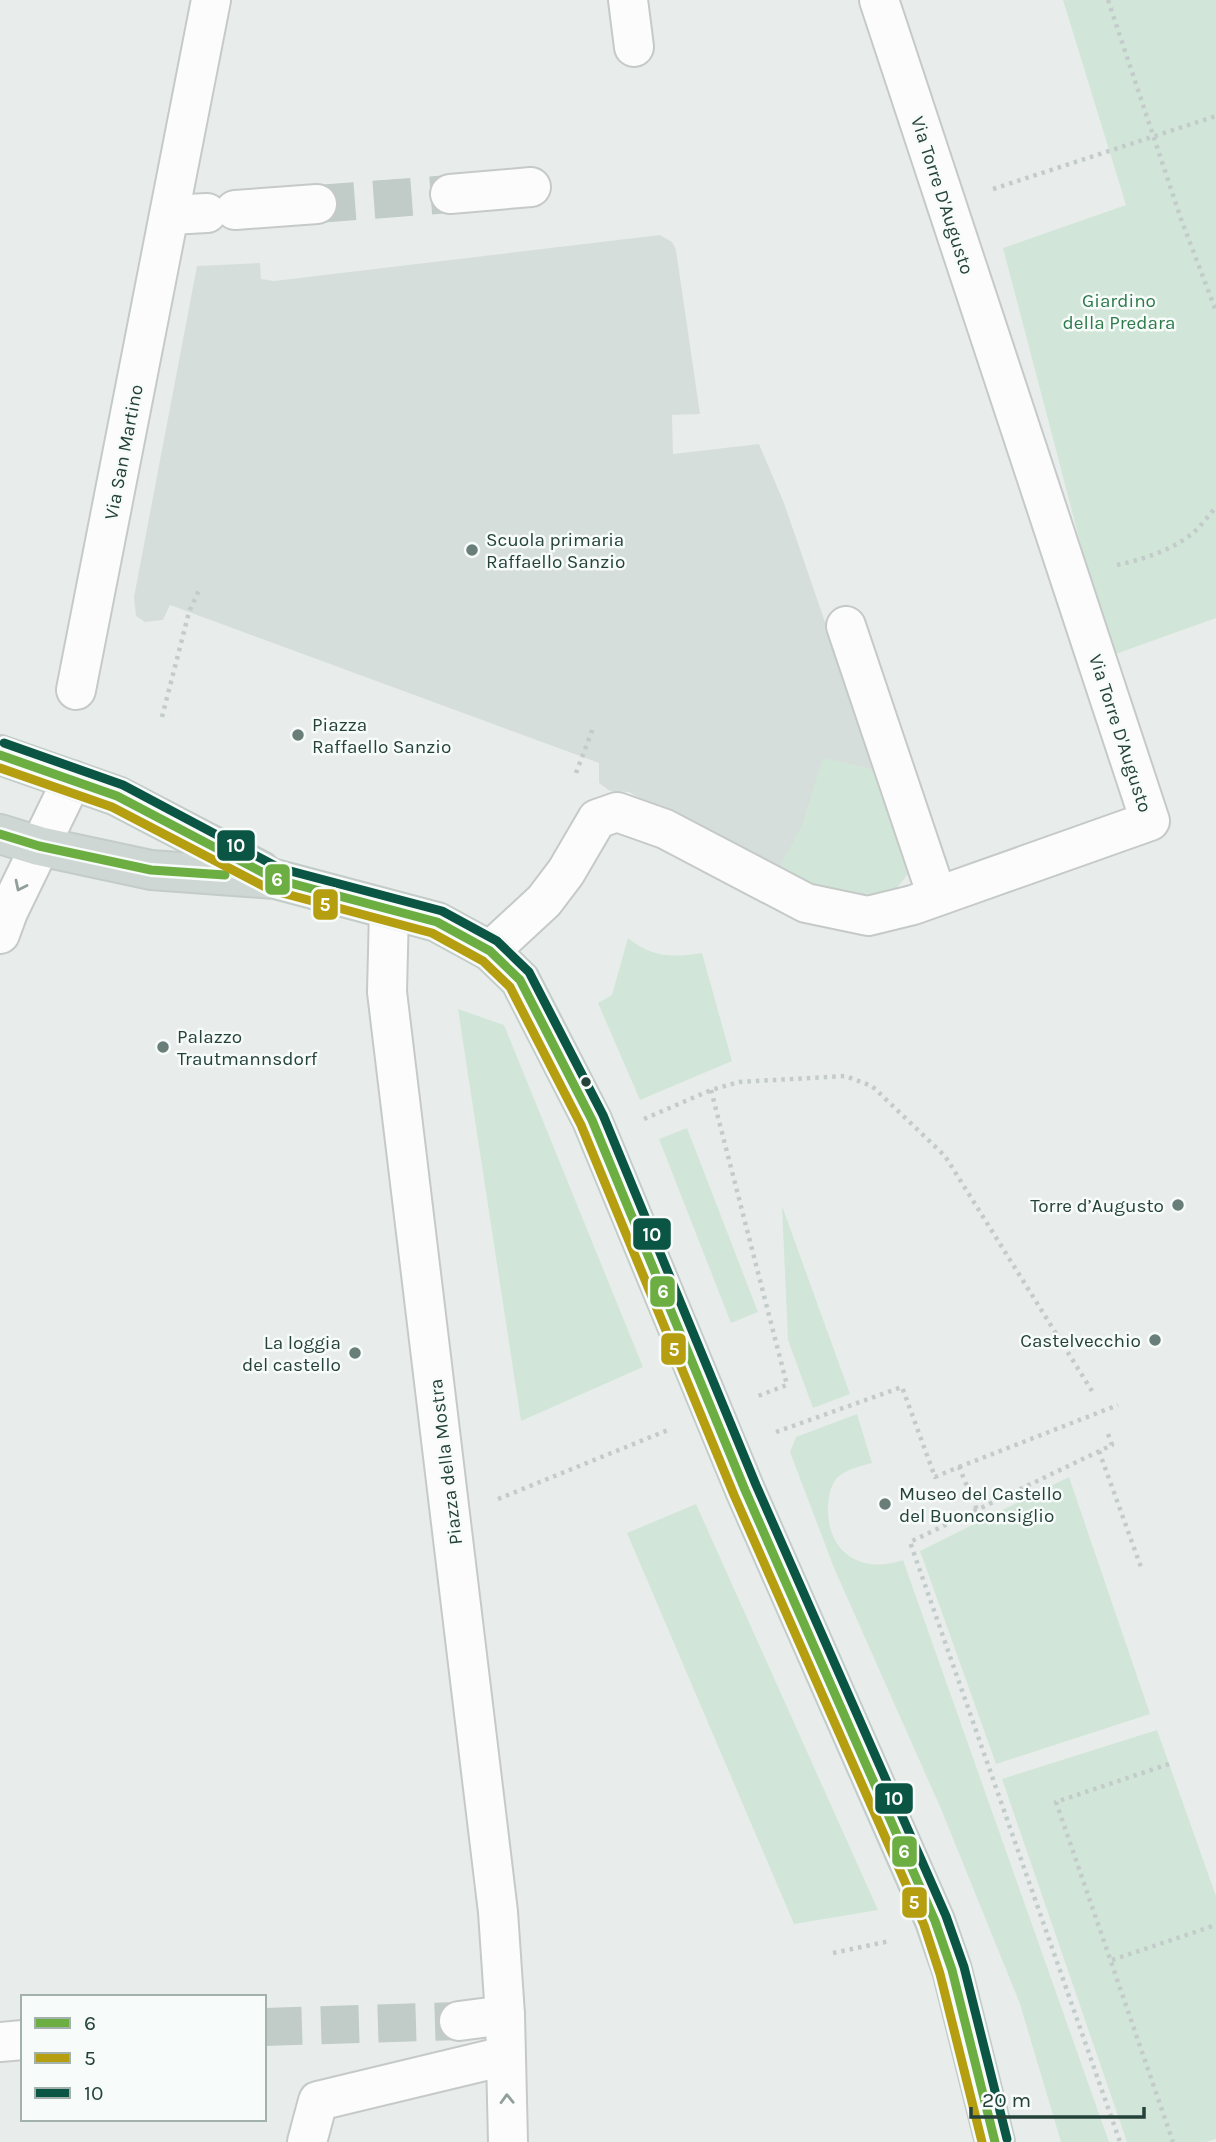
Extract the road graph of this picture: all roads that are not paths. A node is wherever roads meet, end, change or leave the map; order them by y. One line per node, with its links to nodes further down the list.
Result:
1 (211, 0): 8 (street, Via San Martino)
2 (628, 0): 4 (street)
3 (879, 0): 16 (street, Via Torre D'Augusto)
4 (634, 47)
5 (531, 187): 6 (street)
6 (450, 194)
7 (317, 204): 8 (street)
8 (204, 213): 10 (street, Via San Martino)
9 (846, 626): 16 (street)
10 (76, 690)
11 (0, 755): 12 (main road)
12 (72, 780): 14 (street); 15 (main road)
13 (0, 834): 14 (main road)
14 (39, 846): 15 (main road); 18 (street, one-way to 18)
15 (275, 879): 17 (main road)
16 (937, 896): 19 (street, Via Torre D'Augusto)
17 (389, 910): 19 (main road); 20 (street, Piazza della Mostra)
18 (0, 934)
19 (490, 951): 27 (main road)
20 (505, 2015): 21 (street); 24 (street, Piazza della Mostra)
21 (459, 2021)
22 (21, 2040): 23 (street)
23 (0, 2042)
24 (505, 2056): 25 (street); 26 (street, Piazza della Mostra, one-way to 24)
25 (307, 2142)
26 (509, 2142)
27 (995, 2142)

